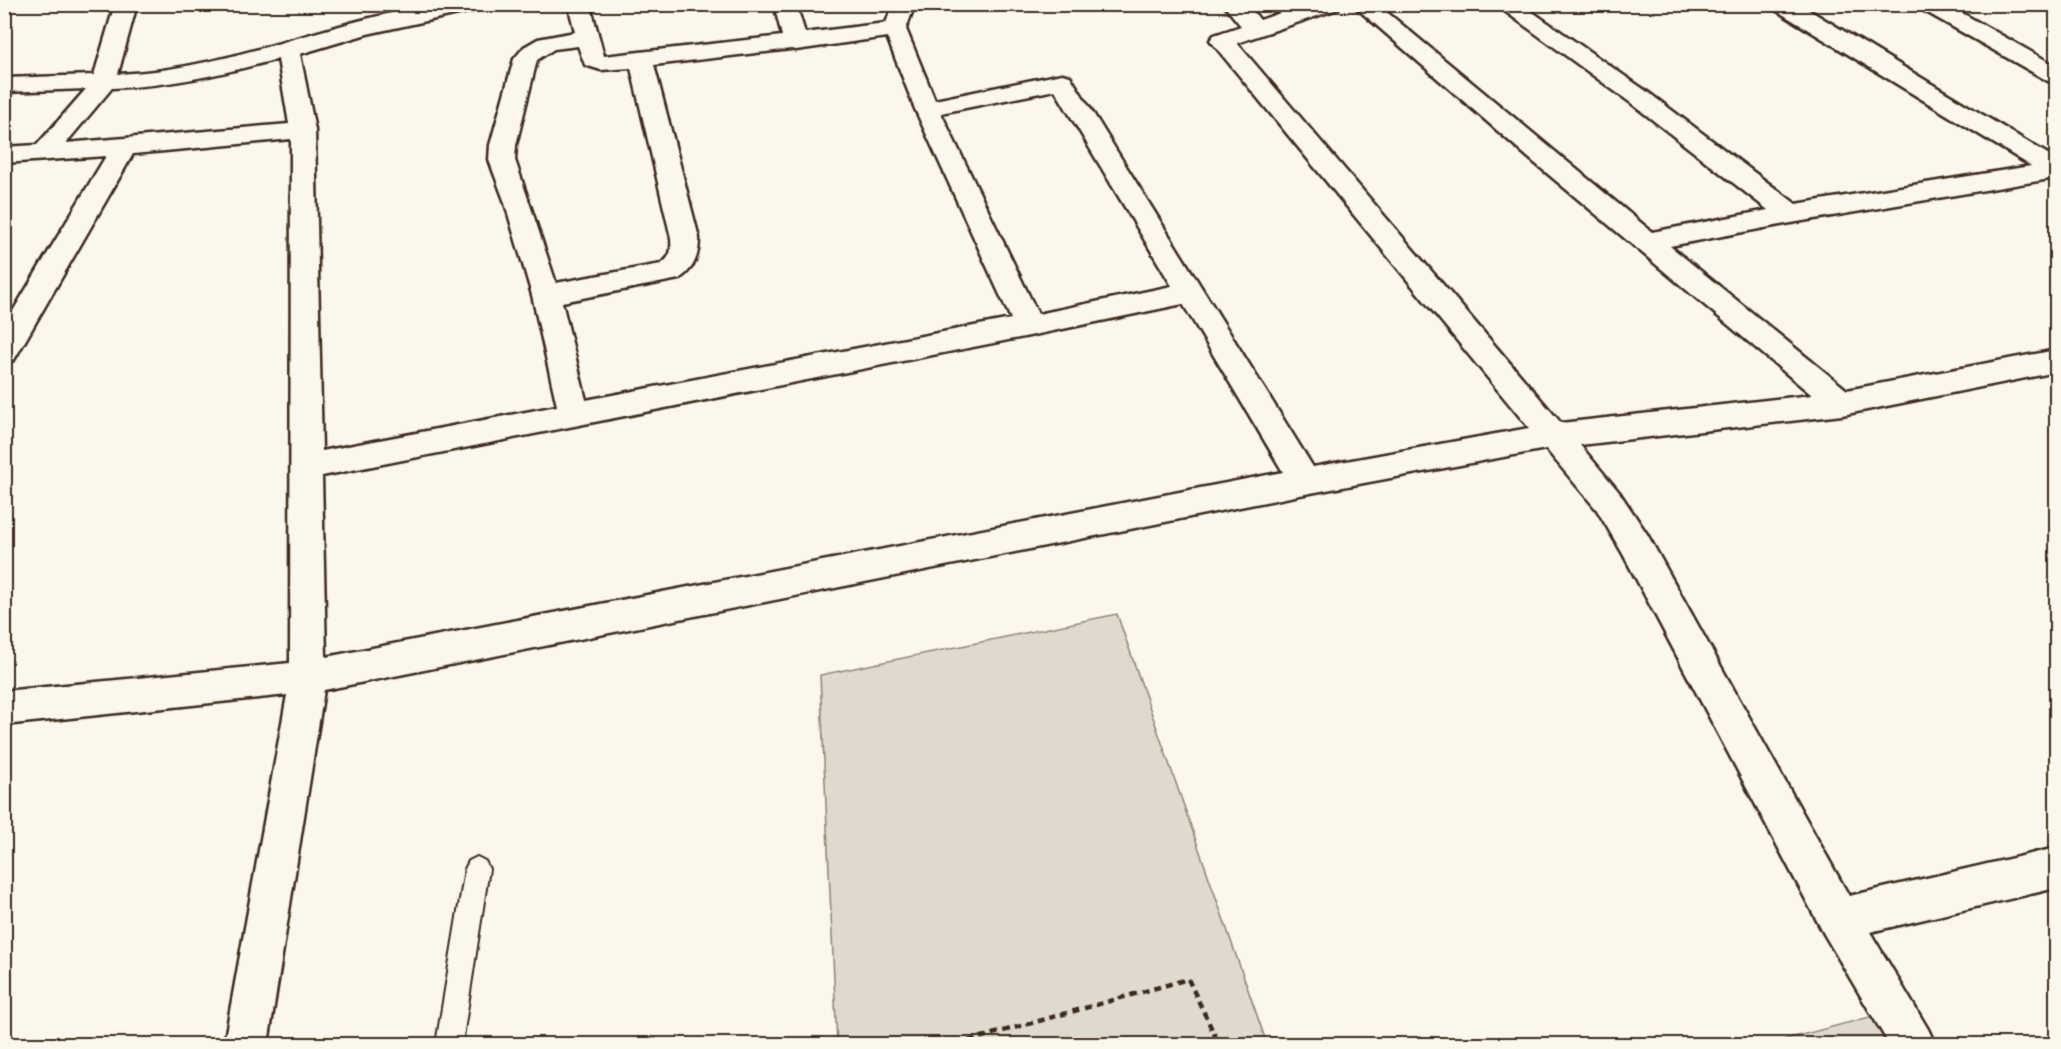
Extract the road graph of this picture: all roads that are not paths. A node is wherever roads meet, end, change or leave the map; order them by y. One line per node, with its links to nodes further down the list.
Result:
1 (126, 4): 19 (street)
2 (473, 4): 16 (street)
3 (579, 4): 14 (street)
4 (784, 4): 15 (street)
5 (904, 4): 13 (street)
6 (1234, 4): 12 (street)
7 (1329, 4): 12 (street)
8 (1363, 4): 27 (street)
9 (1506, 4): 26 (street)
10 (1782, 4): 26 (street)
11 (1929, 4): 18 (street)
12 (1255, 28): 35 (street)
13 (895, 29): 15 (street); 21 (street)
14 (588, 38): 17 (street); 29 (street)
15 (796, 43): 17 (street)
16 (288, 50): 19 (street); 22 (street)
17 (641, 60): 29 (street)
18 (2056, 76)
19 (104, 83): 20 (street); 24 (street)
20 (4, 86)
21 (927, 109): 28 (street); 30 (street)
22 (303, 130): 23 (street); 36 (street)
23 (124, 147): 24 (street); 31 (street)
24 (45, 152): 25 (street)
25 (4, 155)
26 (1791, 214): 27 (street)
27 (1646, 242): 33 (street)
28 (1191, 292): 30 (street); 37 (street)
29 (546, 295): 34 (street)
30 (1029, 326): 34 (street)
31 (4, 352)
32 (2056, 361): 33 (street)
33 (1842, 403): 35 (street)
34 (574, 415): 36 (street)
35 (1553, 436): 37 (street); 42 (street)
36 (307, 466): 38 (street)
37 (1305, 481): 38 (street)
38 (308, 677): 39 (street); 43 (street)
39 (4, 708)
40 (2056, 868): 42 (street)
41 (477, 869): 44 (lane)
42 (1839, 920): 45 (street)
43 (246, 1044)
44 (449, 1044)
45 (1913, 1044)

